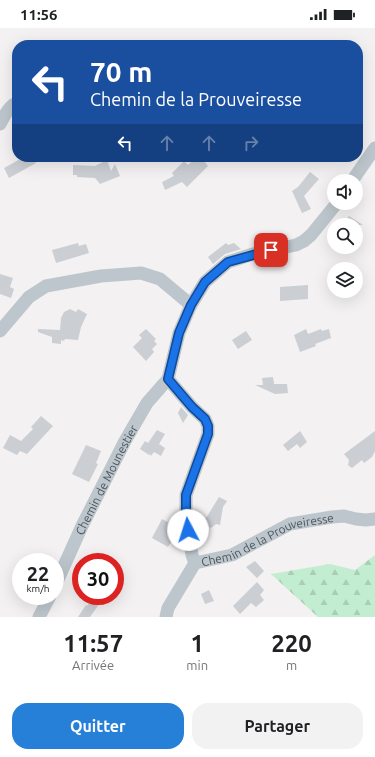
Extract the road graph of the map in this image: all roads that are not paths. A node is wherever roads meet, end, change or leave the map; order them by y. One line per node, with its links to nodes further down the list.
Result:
1 (12, 106): 2 (street)
2 (0, 124)
3 (375, 148): 4 (street)
4 (357, 174)
5 (331, 210): 6 (street)
6 (191, 305): 7 (street); 8 (street)
7 (0, 331)
8 (168, 379): 10 (street, Chemin de la Prouveiresse); 11 (street, Chemin de Mounestier)
9 (375, 519): 10 (street, Chemin de la Prouveiresse)
10 (195, 563): 14 (street)
11 (64, 566)
12 (45, 605): 13 (street)
13 (39, 617)
14 (166, 617)

